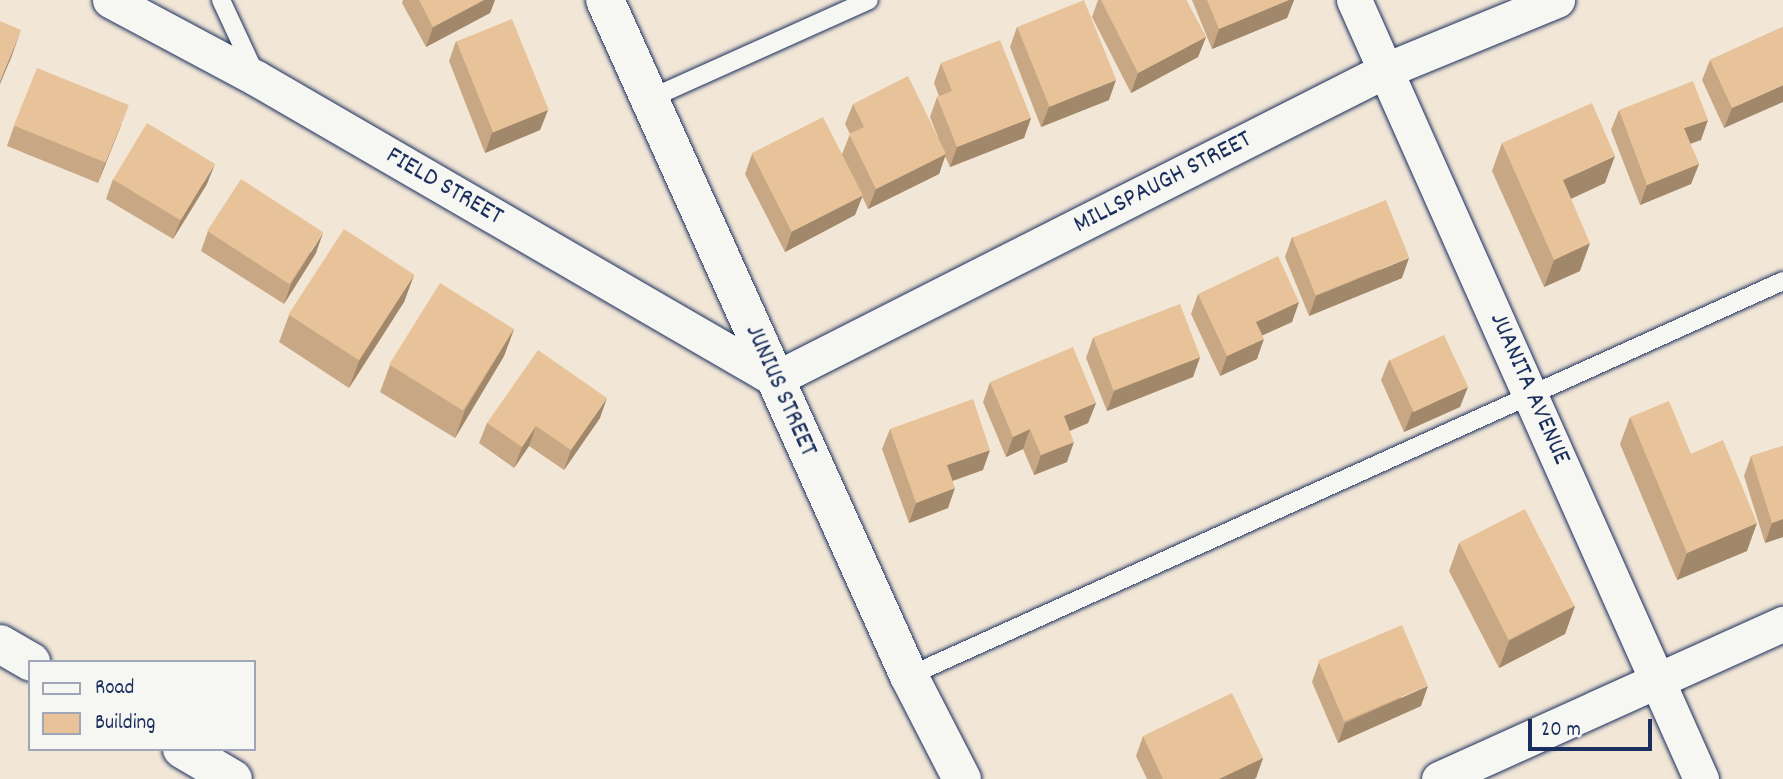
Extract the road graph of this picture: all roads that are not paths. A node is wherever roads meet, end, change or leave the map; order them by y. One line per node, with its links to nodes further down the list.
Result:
1 (110, 0): 8 (street, FIELD STREET)
2 (221, 0): 8 (lane)
3 (605, 0): 9 (street, JUNIUS STREET)
4 (869, 0): 9 (lane)
5 (1354, 0): 7 (street, JUANITA AVENUE)
6 (1557, 0): 7 (street, MILLSPAUGH STREET)
7 (1386, 70): 11 (street, MILLSPAUGH STREET); 12 (street, JUANITA AVENUE)
8 (256, 78): 11 (street, FIELD STREET)
9 (649, 99): 11 (street, JUNIUS STREET)
10 (1783, 281): 12 (lane)
11 (775, 379): 16 (street, JUNIUS STREET)
12 (1532, 395): 16 (lane); 17 (street, JUANITA AVENUE)
13 (1783, 624): 17 (street)
14 (0, 644): 15 (street)
15 (28, 660)
16 (909, 676): 20 (street, JUNIUS STREET)
17 (1658, 679): 21 (street); 22 (street, JUANITA AVENUE)
18 (185, 751): 19 (street)
19 (233, 779)
20 (962, 779)
21 (1439, 779)
22 (1701, 779)

